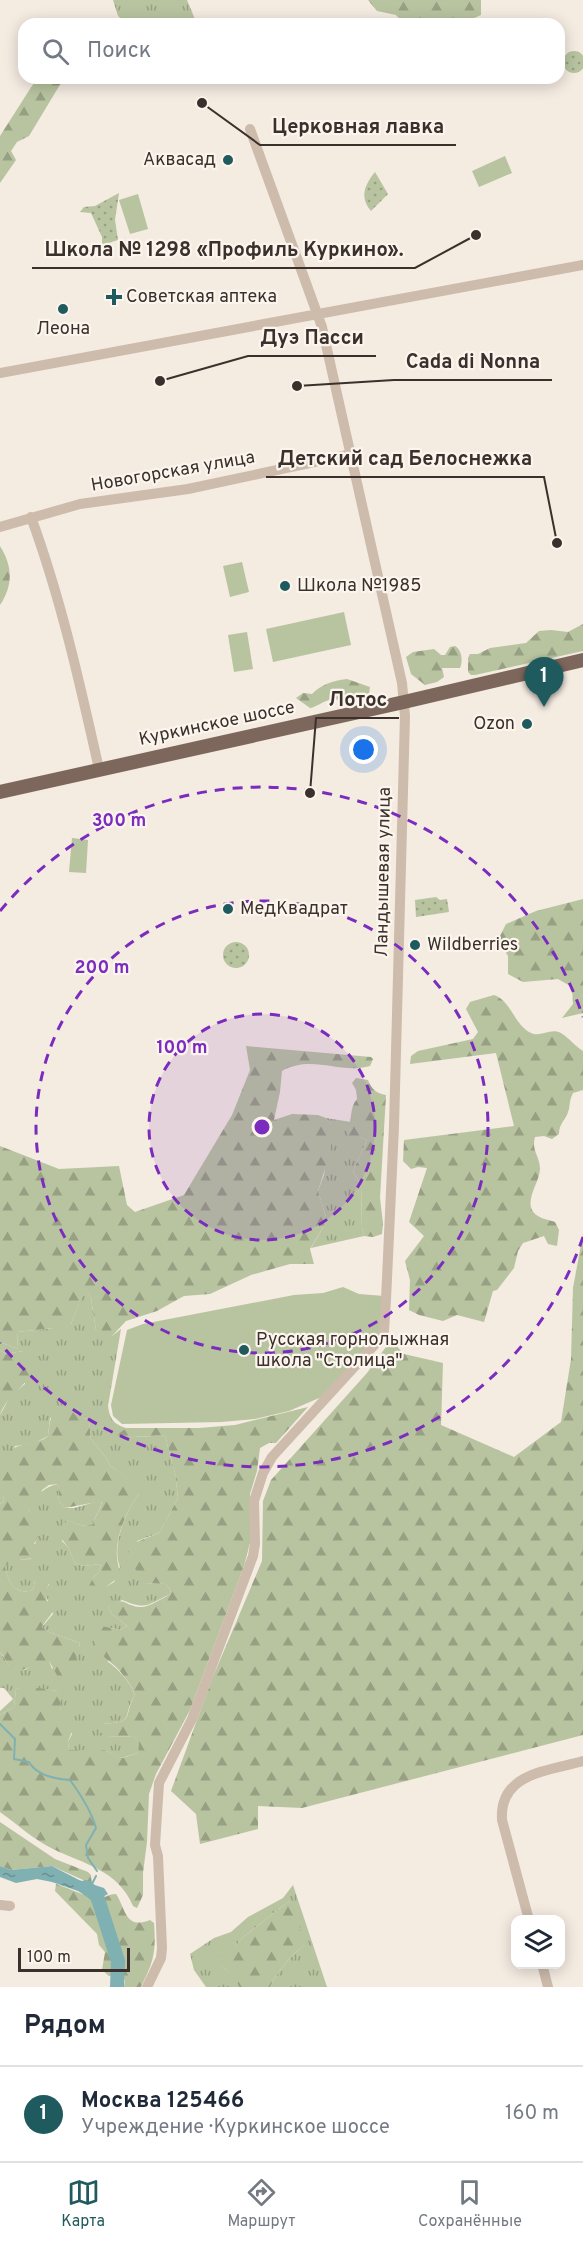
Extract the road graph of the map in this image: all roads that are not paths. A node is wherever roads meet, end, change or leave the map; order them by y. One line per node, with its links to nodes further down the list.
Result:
1 (250, 129): 3 (street, Ландышевая улица)
2 (583, 265): 3 (street)
3 (316, 314): 4 (street); 5 (street, Ландышевая улица)
4 (0, 373)
5 (352, 454): 6 (street, Новогорская улица); 9 (street, Ландышевая улица)
6 (31, 517): 7 (street, Новогорская улица); 10 (street)
7 (0, 527)
8 (583, 660): 9 (main road, Куркинское шоссе)
9 (404, 702): 10 (main road, Куркинское шоссе); 15 (street, Ландышевая улица)
10 (99, 769): 11 (main road, Куркинское шоссе)
11 (0, 792)
12 (583, 1761): 13 (street)
13 (528, 1915)
14 (543, 1969): 16 (street)
15 (147, 1987)
16 (548, 1987)

